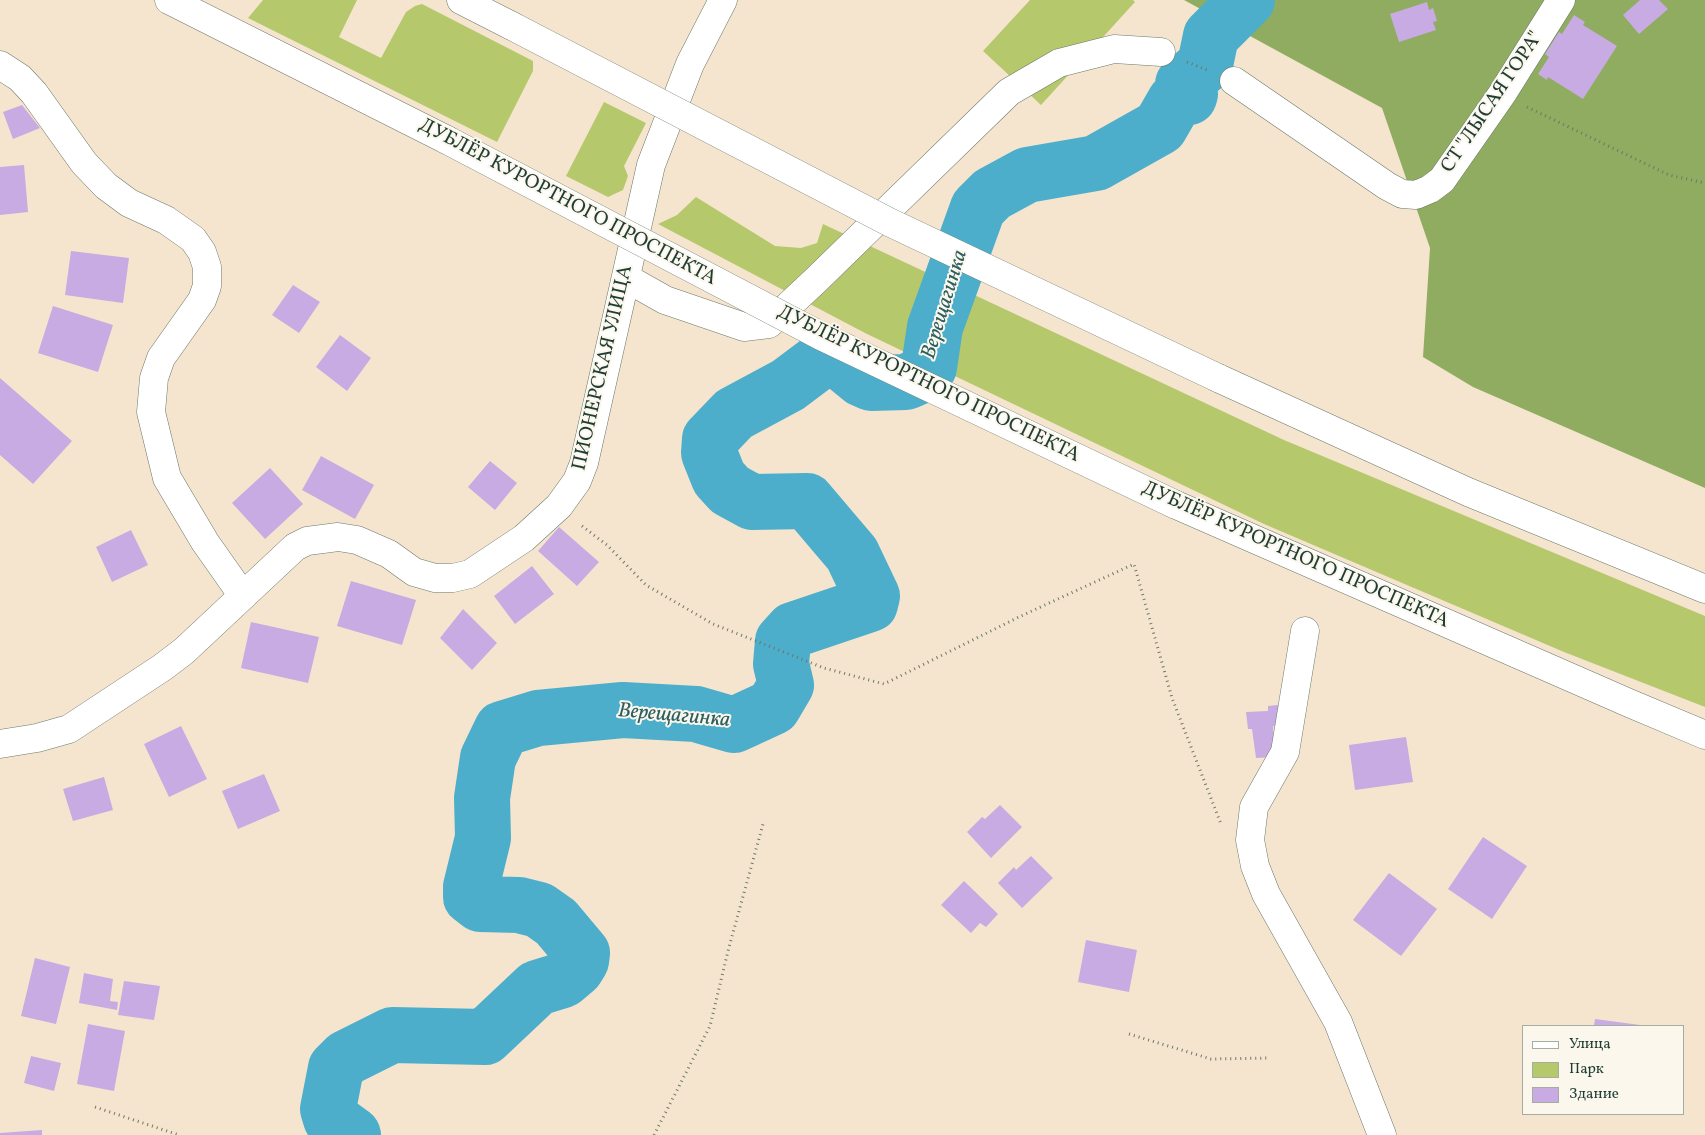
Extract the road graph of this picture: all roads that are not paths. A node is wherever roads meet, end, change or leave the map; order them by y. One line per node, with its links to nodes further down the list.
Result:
1 (168, 0): 12 (street, ДУБЛЁР КУРОРТНОГО ПРОСПЕКТА, bridge)
2 (462, 0): 9 (street, bridge)
3 (723, 0): 8 (street, ПИОНЕРСКАЯ УЛИЦА)
4 (1561, 0): 7 (street, СТ "ЛЫСАЯ ГОРА")
5 (1161, 52): 8 (street)
6 (0, 65): 10 (street)
7 (1234, 81)
8 (626, 278): 10 (street, ПИОНЕРСКАЯ УЛИЦА)
9 (1705, 589)
10 (243, 596): 13 (street, ПИОНЕРСКАЯ УЛИЦА)
11 (1305, 631): 14 (street)
12 (1705, 735)
13 (0, 744)
14 (1382, 1135)

